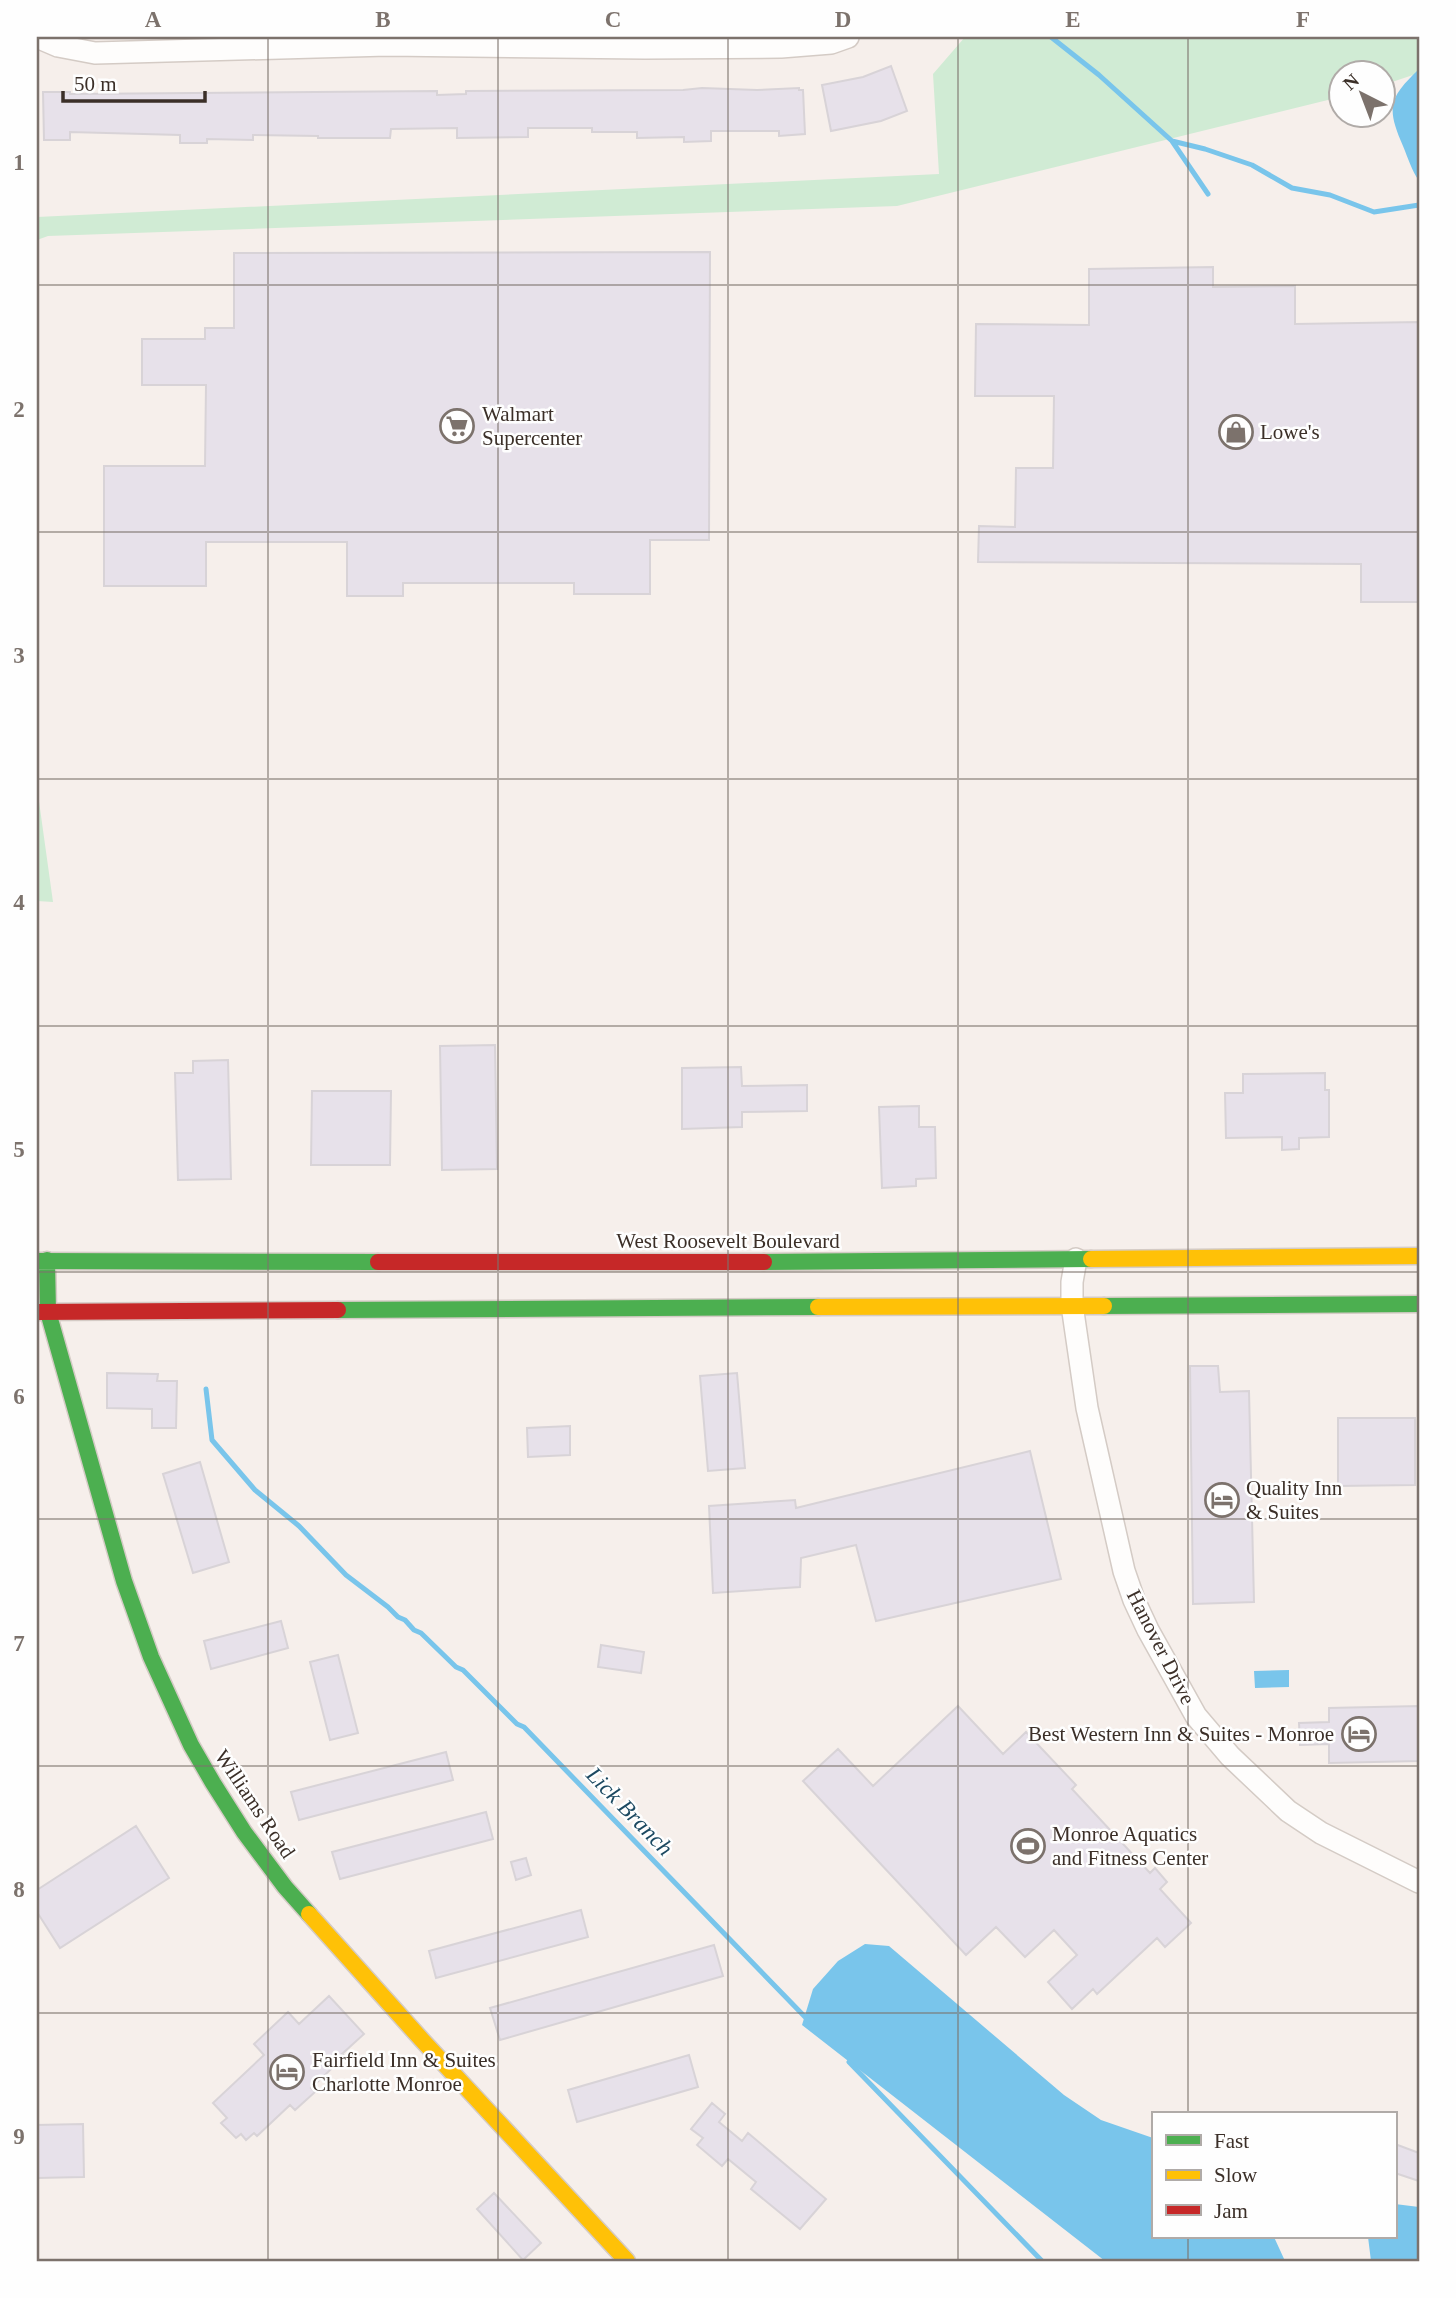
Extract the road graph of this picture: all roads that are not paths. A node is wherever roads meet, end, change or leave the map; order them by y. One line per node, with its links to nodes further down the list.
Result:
1 (37, 37): 3 (street)
2 (848, 37): 4 (street)
3 (387, 41): 4 (street)
4 (565, 42)
5 (1419, 1256): 6 (main road, West Roosevelt Boulevard)
6 (1076, 1259): 7 (main road, West Roosevelt Boulevard); 9 (street, Hanover Drive)
7 (42, 1260): 10 (main road, Williams Road)
8 (1419, 1304): 9 (main road)
9 (1072, 1305): 10 (main road); 11 (street, Hanover Drive)
10 (42, 1312): 12 (main road, Williams Road)
11 (1419, 1882)
12 (627, 2261)

